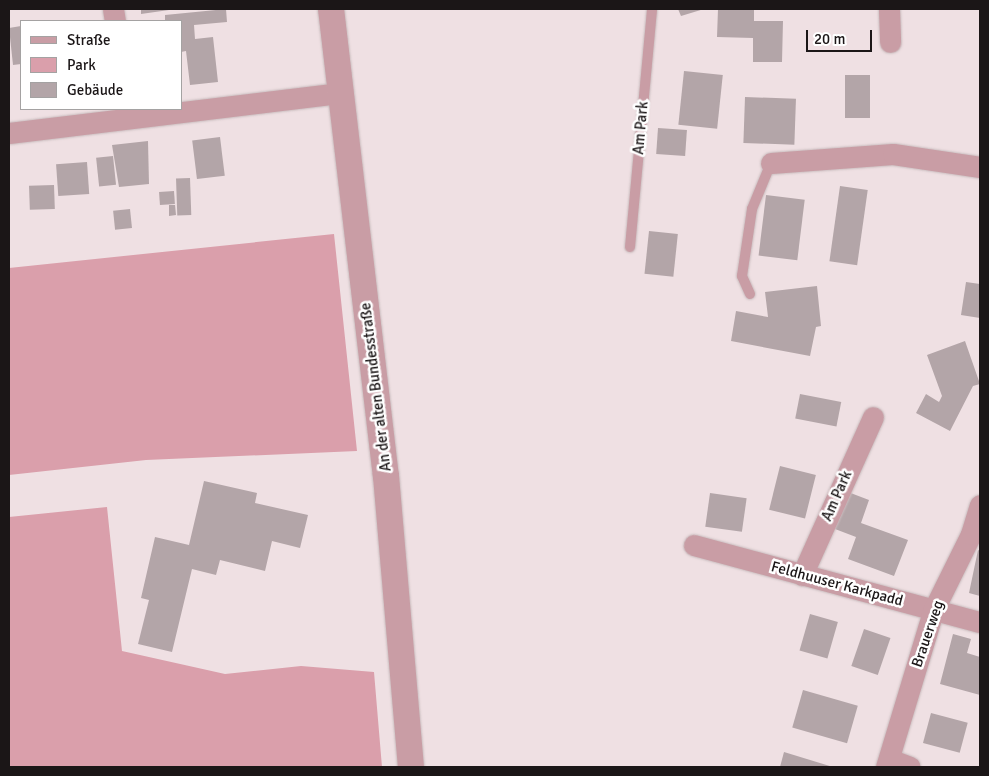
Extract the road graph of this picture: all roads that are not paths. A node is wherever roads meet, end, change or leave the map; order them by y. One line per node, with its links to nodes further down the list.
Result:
1 (331, 9): 5 (street, An der alten Bundesstraße)
2 (652, 9): 12 (lane, Am Park)
3 (890, 9): 4 (street)
4 (890, 42)
5 (341, 93): 6 (street); 21 (street, An der alten Bundesstraße)
6 (182, 109)
7 (176, 110): 8 (street)
8 (127, 115): 9 (street)
9 (9, 133)
10 (771, 163): 11 (street); 13 (lane)
11 (980, 167)
12 (630, 247)
13 (750, 294)
14 (873, 417): 17 (street, Am Park)
15 (980, 505): 18 (street, Brauerweg)
16 (694, 545): 17 (street, Feldhuuser Karkpadd)
17 (802, 575): 18 (street, Feldhuuser Karkpadd)
18 (933, 611): 19 (street, Feldhuuser Karkpadd); 20 (street, Brauerweg)
19 (980, 622)
20 (888, 763): 22 (street)
21 (411, 767)
22 (910, 767)

